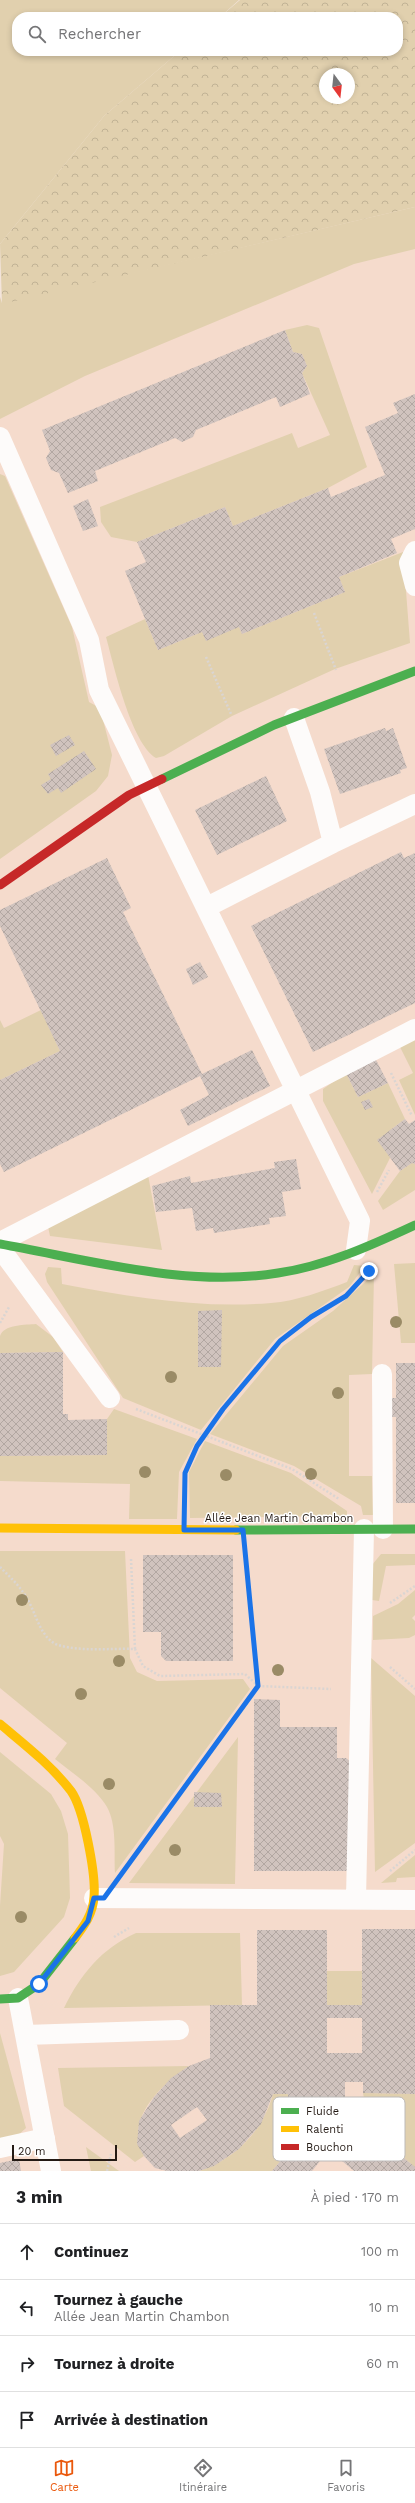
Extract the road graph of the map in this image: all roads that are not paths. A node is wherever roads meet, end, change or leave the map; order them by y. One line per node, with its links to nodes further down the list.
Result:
1 (0, 437): 6 (lane)
2 (415, 551): 3 (lane)
3 (415, 586)
4 (415, 671): 5 (street)
5 (294, 718): 6 (street); 8 (lane)
6 (148, 786): 9 (street); 10 (lane)
7 (415, 804): 8 (lane)
8 (333, 843): 10 (lane)
9 (0, 885)
10 (207, 907): 12 (lane)
11 (415, 1029): 12 (lane)
12 (296, 1090): 14 (lane); 16 (lane)
13 (415, 1225): 16 (street)
14 (0, 1243): 16 (street)
15 (0, 1248): 18 (lane)
16 (356, 1250)
17 (382, 1374): 20 (lane)
18 (110, 1398)
19 (0, 1528): 20 (street, Allée Jean Martin Chambon)
20 (373, 1529): 21 (street, Allée Jean Martin Chambon); 24 (lane)
21 (415, 1529)
22 (0, 1724): 23 (street)
23 (99, 1898): 24 (lane); 26 (street)
24 (356, 1899): 25 (lane)
25 (415, 1900)
26 (9, 1999): 28 (lane)
27 (179, 2030): 28 (lane)
28 (25, 2035): 29 (lane)
29 (45, 2138): 30 (lane); 31 (lane)
30 (0, 2148)
31 (51, 2171)

